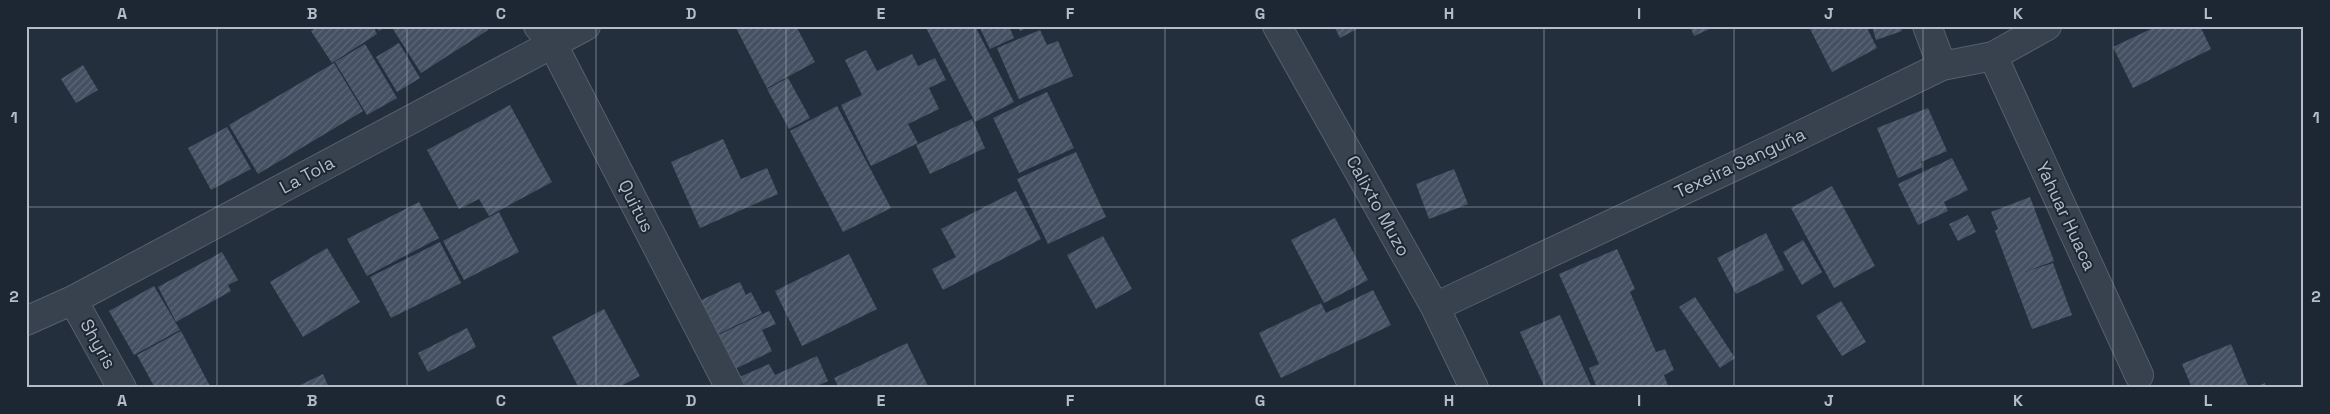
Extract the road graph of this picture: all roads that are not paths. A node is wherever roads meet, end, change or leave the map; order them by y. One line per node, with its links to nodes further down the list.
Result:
1 (586, 26): 5 (street, La Tola)
2 (1277, 26): 9 (street, Calixto Muzo)
3 (1927, 26): 7 (street)
4 (2047, 26): 6 (street, Texeira Sanguña)
5 (545, 35): 8 (street, La Tola); 13 (street, Quitus)
6 (1993, 56): 7 (street, Texeira Sanguña); 11 (street, Yahuar Huaca)
7 (1942, 66): 9 (street, Texeira Sanguña)
8 (73, 300): 10 (street, La Tola); 12 (street, Shyris)
9 (1435, 307): 14 (street, Calixto Muzo)
10 (26, 321)
11 (2139, 375)
12 (122, 388)
13 (730, 388)
14 (1474, 388)

